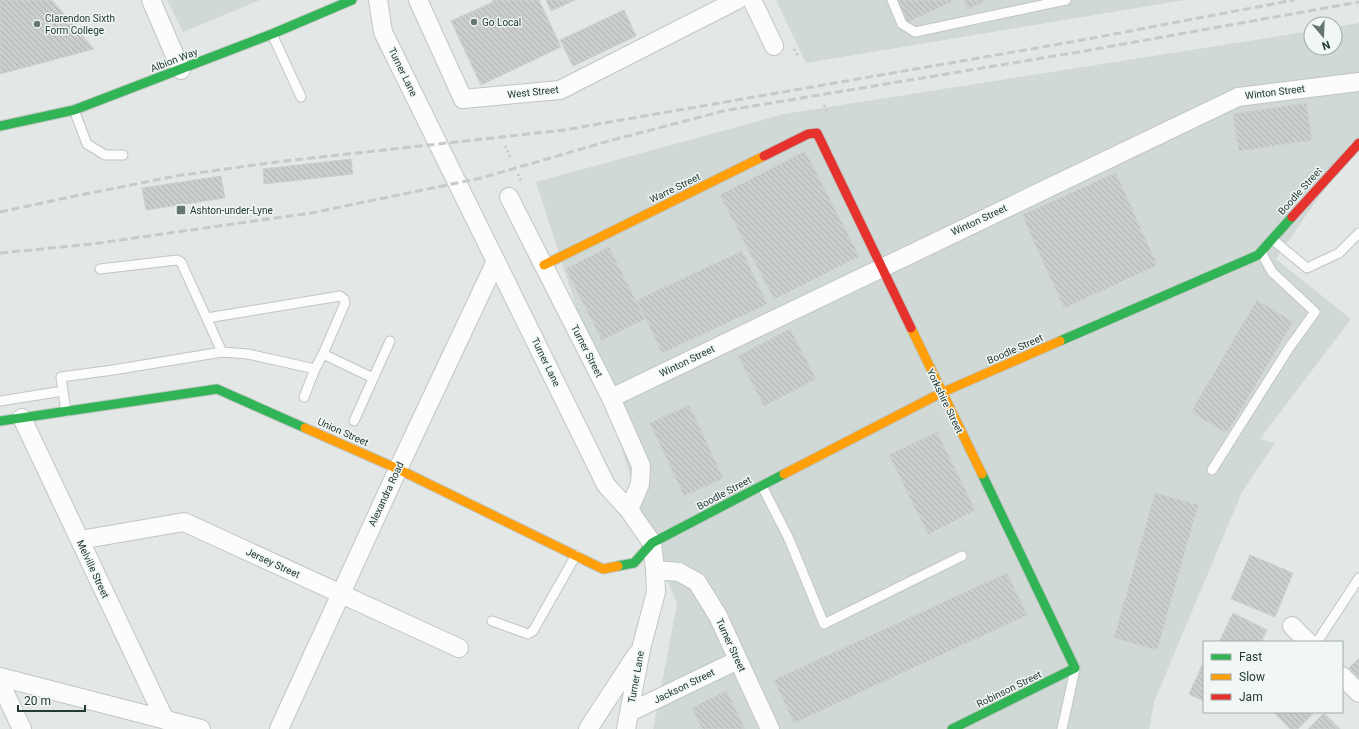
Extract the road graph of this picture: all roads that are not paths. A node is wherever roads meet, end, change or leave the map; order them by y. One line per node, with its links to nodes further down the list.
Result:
1 (151, 0): 11 (street)
2 (352, 0): 9 (main road, Albion Way)
3 (378, 0): 23 (street, Turner Lane)
4 (418, 0): 5 (street, West Street)
5 (737, 0)
6 (752, 0): 10 (street)
7 (892, 0): 8 (lane)
8 (1066, 0)
9 (272, 34): 11 (main road, Albion Way); 13 (lane)
10 (774, 46)
11 (181, 70): 14 (main road, Albion Way)
12 (1359, 82): 25 (street, Winton Street)
13 (300, 97)
14 (74, 110): 15 (main road, Albion Way); 18 (lane)
15 (0, 126)
16 (817, 133): 24 (main road, Warre Street); 25 (main road, Yorkshire Street)
17 (1359, 143): 21 (main road, Boodle Street)
18 (123, 155)
19 (509, 197): 24 (street, Turner Street)
20 (1359, 233): 21 (lane)
21 (1272, 239): 22 (main road, Boodle Street)
22 (1261, 252): 34 (main road, Boodle Street); 43 (lane)
23 (496, 261): 42 (street, Alexandra Road); 45 (street, Turner Lane)
24 (544, 265): 36 (street, Turner Street)
25 (882, 266): 34 (main road, Yorkshire Street); 36 (street, Winton Street)
26 (100, 268): 27 (lane)
27 (207, 318): 29 (lane); 30 (lane)
28 (390, 340): 32 (lane)
29 (222, 352): 31 (lane); 33 (lane)
30 (323, 354): 31 (lane); 32 (lane)
31 (315, 369): 35 (lane)
32 (373, 378): 41 (lane)
33 (63, 391): 37 (lane); 38 (lane)
34 (941, 393): 44 (main road, Boodle Street); 60 (main road, Yorkshire Street)
35 (304, 397)
36 (611, 398): 45 (street, Turner Street)
37 (0, 402)
38 (66, 412): 39 (main road, Union Street); 42 (main road, Union Street)
39 (22, 418): 40 (main road, Union Street); 46 (street, Melville Street)
40 (0, 421)
41 (354, 421)
42 (398, 468): 48 (main road, Union Street); 52 (street, Alexandra Road)
43 (1212, 470)
44 (762, 486): 47 (main road, Boodle Street); 49 (lane)
45 (629, 510): 47 (street, Turner Lane)
46 (80, 540): 52 (street, Jersey Street); 65 (street, Melville Street)
47 (652, 543): 48 (main road, Union Street); 50 (street, Turner Lane)
48 (576, 556): 53 (lane)
49 (962, 556)
50 (655, 570): 58 (street, Turner Lane); 59 (street, Turner Street)
51 (1359, 578): 56 (lane)
52 (341, 594): 57 (street, Jersey Street); 69 (street, Alexandra Road)
53 (492, 621)
54 (1292, 626): 55 (street)
55 (1307, 641)
56 (1318, 641)
57 (459, 648)
58 (641, 649): 66 (street, Turner Lane); 70 (street)
59 (738, 660): 66 (street, Jackson Street); 71 (street, Turner Street)
60 (1076, 668): 72 (main road, Robinson Street); 73 (lane)
61 (0, 677): 65 (street)
62 (1343, 677): 64 (street)
63 (0, 684): 67 (street)
64 (1359, 692)
65 (165, 720): 68 (street)
66 (628, 721)
67 (22, 729)
68 (201, 729)
69 (279, 729)
70 (588, 729)
71 (770, 729)
72 (952, 729)
73 (1062, 729)

